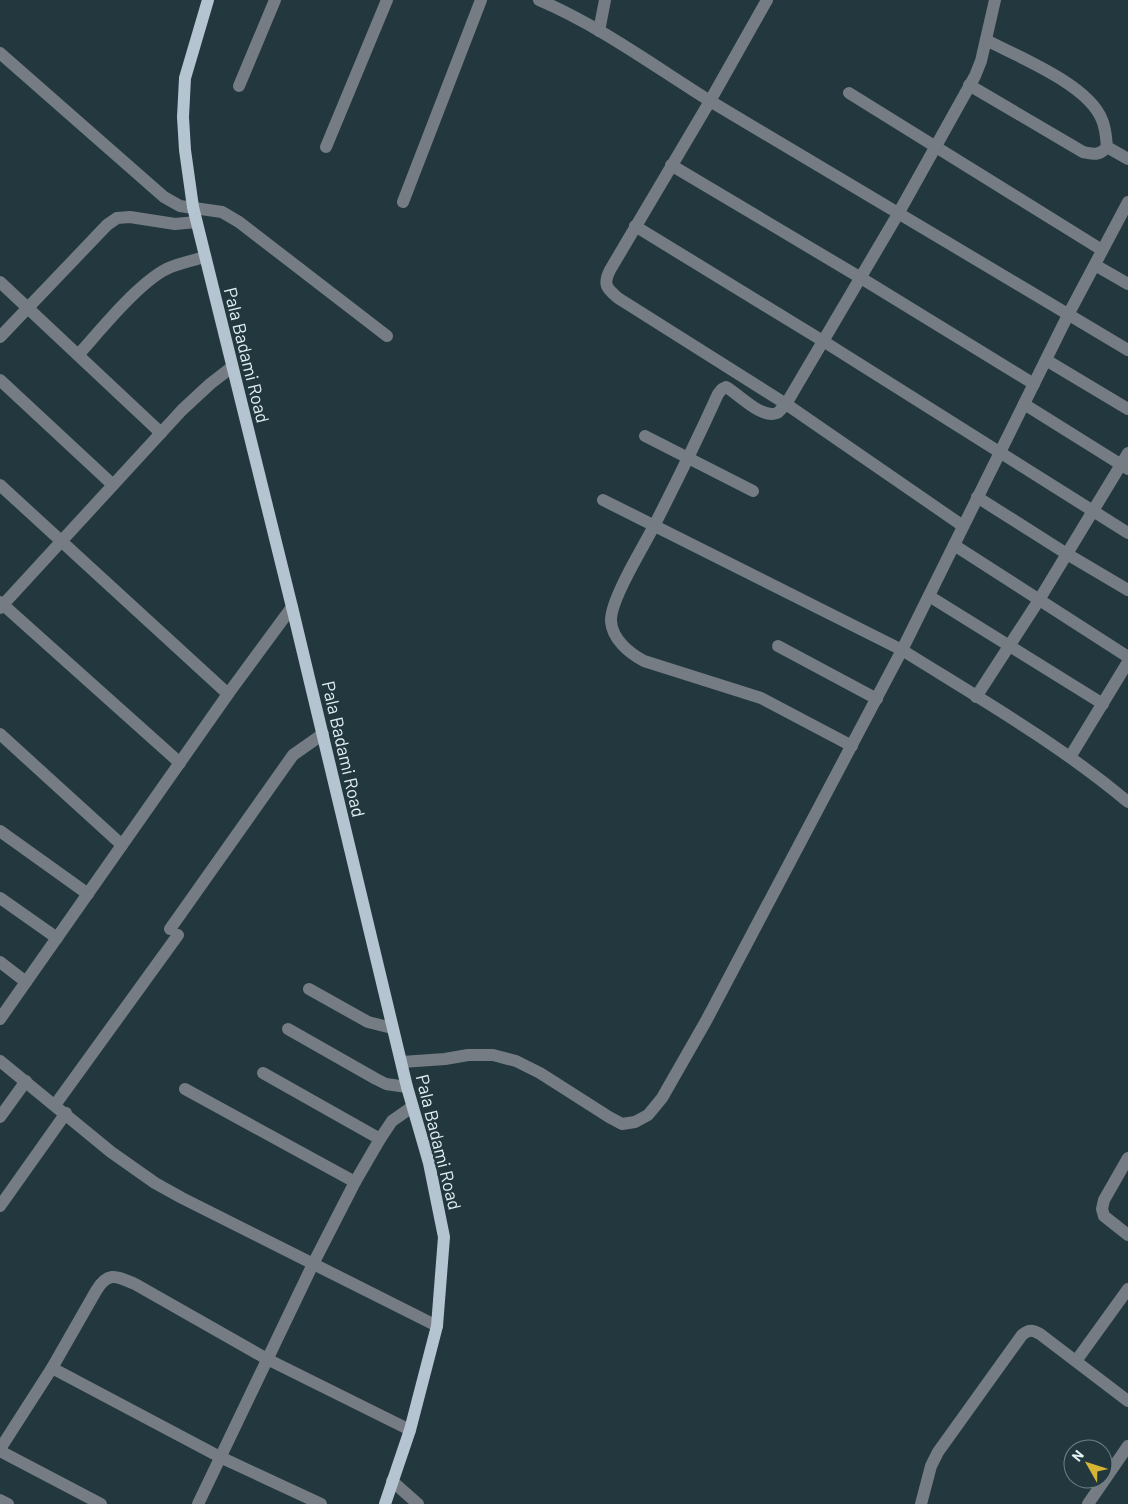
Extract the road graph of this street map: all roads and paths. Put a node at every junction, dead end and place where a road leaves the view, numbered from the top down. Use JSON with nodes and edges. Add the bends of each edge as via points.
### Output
{"nodes":[{"id":1,"x":208,"y":0,"type":"edge"},
{"id":2,"x":275,"y":0,"type":"edge"},
{"id":3,"x":387,"y":0,"type":"edge"},
{"id":4,"x":481,"y":0,"type":"edge"},
{"id":5,"x":539,"y":0,"type":"edge"},
{"id":6,"x":605,"y":0,"type":"edge"},
{"id":7,"x":767,"y":0,"type":"edge"},
{"id":8,"x":995,"y":0,"type":"edge"},
{"id":9,"x":599,"y":31,"type":"junction"},
{"id":10,"x":986,"y":40,"type":"junction"},
{"id":11,"x":0,"y":54,"type":"edge"},
{"id":12,"x":970,"y":85,"type":"junction"},
{"id":13,"x":240,"y":86,"type":"dead end"},
{"id":14,"x":849,"y":93,"type":"dead end"},
{"id":15,"x":710,"y":101,"type":"junction"},
{"id":16,"x":326,"y":147,"type":"dead end"},
{"id":17,"x":935,"y":147,"type":"junction"},
{"id":18,"x":1107,"y":147,"type":"junction"},
{"id":19,"x":1128,"y":159,"type":"edge"},
{"id":20,"x":672,"y":165,"type":"junction"},
{"id":21,"x":403,"y":202,"type":"dead end"},
{"id":22,"x":1128,"y":202,"type":"edge"},
{"id":23,"x":193,"y":207,"type":"junction"},
{"id":24,"x":898,"y":214,"type":"junction"},
{"id":25,"x":1124,"y":219,"type":"edge"},
{"id":26,"x":196,"y":222,"type":"junction"},
{"id":27,"x":635,"y":226,"type":"junction"},
{"id":28,"x":1102,"y":250,"type":"junction"},
{"id":29,"x":205,"y":257,"type":"junction"},
{"id":30,"x":1095,"y":265,"type":"junction"},
{"id":31,"x":861,"y":278,"type":"junction"},
{"id":32,"x":0,"y":282,"type":"edge"},
{"id":33,"x":1128,"y":284,"type":"edge"},
{"id":34,"x":27,"y":308,"type":"junction"},
{"id":35,"x":1068,"y":315,"type":"junction"},
{"id":36,"x":387,"y":336,"type":"dead end"},
{"id":37,"x":0,"y":337,"type":"edge"},
{"id":38,"x":823,"y":341,"type":"junction"},
{"id":39,"x":1128,"y":350,"type":"edge"},
{"id":40,"x":78,"y":355,"type":"junction"},
{"id":41,"x":1046,"y":360,"type":"junction"},
{"id":42,"x":232,"y":367,"type":"junction"},
{"id":43,"x":0,"y":380,"type":"edge"},
{"id":44,"x":1034,"y":384,"type":"junction"},
{"id":45,"x":786,"y":404,"type":"junction"},
{"id":46,"x":1024,"y":404,"type":"junction"},
{"id":47,"x":1128,"y":409,"type":"edge"},
{"id":48,"x":161,"y":433,"type":"junction"},
{"id":49,"x":645,"y":436,"type":"dead end"},
{"id":50,"x":1000,"y":452,"type":"junction"},
{"id":51,"x":687,"y":458,"type":"junction"},
{"id":52,"x":1126,"y":462,"type":"edge"},
{"id":53,"x":0,"y":485,"type":"edge"},
{"id":54,"x":112,"y":485,"type":"junction"},
{"id":55,"x":753,"y":491,"type":"dead end"},
{"id":56,"x":977,"y":497,"type":"junction"},
{"id":57,"x":603,"y":500,"type":"dead end"},
{"id":58,"x":1093,"y":510,"type":"junction"},
{"id":59,"x":654,"y":526,"type":"junction"},
{"id":60,"x":963,"y":526,"type":"junction"},
{"id":61,"x":1128,"y":533,"type":"edge"},
{"id":62,"x":62,"y":541,"type":"junction"},
{"id":63,"x":954,"y":545,"type":"junction"},
{"id":64,"x":1067,"y":554,"type":"junction"},
{"id":65,"x":1128,"y":590,"type":"edge"},
{"id":66,"x":929,"y":596,"type":"junction"},
{"id":67,"x":1039,"y":600,"type":"junction"},
{"id":68,"x":1,"y":605,"type":"edge"},
{"id":69,"x":292,"y":607,"type":"junction"},
{"id":70,"x":1010,"y":645,"type":"junction"},
{"id":71,"x":778,"y":646,"type":"dead end"},
{"id":72,"x":902,"y":650,"type":"junction"},
{"id":73,"x":1128,"y":657,"type":"edge"},
{"id":74,"x":1128,"y":662,"type":"edge"},
{"id":75,"x":228,"y":694,"type":"junction"},
{"id":76,"x":976,"y":697,"type":"junction"},
{"id":77,"x":877,"y":699,"type":"junction"},
{"id":78,"x":1103,"y":704,"type":"junction"},
{"id":79,"x":0,"y":734,"type":"edge"},
{"id":80,"x":323,"y":734,"type":"junction"},
{"id":81,"x":852,"y":746,"type":"junction"},
{"id":82,"x":1070,"y":757,"type":"junction"},
{"id":83,"x":180,"y":763,"type":"junction"},
{"id":84,"x":1128,"y":802,"type":"edge"},
{"id":85,"x":0,"y":831,"type":"edge"},
{"id":86,"x":122,"y":845,"type":"junction"},
{"id":87,"x":88,"y":894,"type":"junction"},
{"id":88,"x":0,"y":898,"type":"edge"},
{"id":89,"x":57,"y":938,"type":"junction"},
{"id":90,"x":0,"y":962,"type":"edge"},
{"id":91,"x":26,"y":982,"type":"junction"},
{"id":92,"x":309,"y":989,"type":"dead end"},
{"id":93,"x":0,"y":1019,"type":"edge"},
{"id":94,"x":392,"y":1028,"type":"junction"},
{"id":95,"x":288,"y":1030,"type":"dead end"},
{"id":96,"x":0,"y":1061,"type":"edge"},
{"id":97,"x":402,"y":1062,"type":"junction"},
{"id":98,"x":263,"y":1073,"type":"dead end"},
{"id":99,"x":26,"y":1082,"type":"junction"},
{"id":100,"x":407,"y":1087,"type":"junction"},
{"id":101,"x":185,"y":1089,"type":"dead end"},
{"id":102,"x":55,"y":1105,"type":"junction"},
{"id":103,"x":412,"y":1107,"type":"junction"},
{"id":104,"x":66,"y":1113,"type":"junction"},
{"id":105,"x":0,"y":1118,"type":"edge"},
{"id":106,"x":380,"y":1139,"type":"junction"},
{"id":107,"x":1128,"y":1158,"type":"edge"},
{"id":108,"x":355,"y":1182,"type":"junction"},
{"id":109,"x":0,"y":1206,"type":"edge"},
{"id":110,"x":1128,"y":1235,"type":"edge"},
{"id":111,"x":313,"y":1264,"type":"junction"},
{"id":112,"x":1128,"y":1289,"type":"edge"},
{"id":113,"x":437,"y":1326,"type":"junction"},
{"id":114,"x":267,"y":1359,"type":"junction"},
{"id":115,"x":1076,"y":1361,"type":"junction"},
{"id":116,"x":52,"y":1368,"type":"junction"},
{"id":117,"x":1128,"y":1400,"type":"edge"},
{"id":118,"x":410,"y":1430,"type":"junction"},
{"id":119,"x":1128,"y":1446,"type":"edge"},
{"id":120,"x":0,"y":1450,"type":"edge"},
{"id":121,"x":220,"y":1457,"type":"junction"},
{"id":122,"x":392,"y":1481,"type":"junction"},
{"id":123,"x":0,"y":1500,"type":"edge"},
{"id":124,"x":8,"y":1504,"type":"edge"},
{"id":125,"x":101,"y":1504,"type":"edge"},
{"id":126,"x":198,"y":1504,"type":"edge"},
{"id":127,"x":321,"y":1504,"type":"edge"},
{"id":128,"x":385,"y":1504,"type":"edge"},
{"id":129,"x":418,"y":1504,"type":"edge"},
{"id":130,"x":921,"y":1504,"type":"edge"},
{"id":131,"x":1088,"y":1504,"type":"edge"}],
"edges":[{"from":1,"to":23,"type":"main road","name":"Pala Badami Road","via":[[185,78],[185,150]]},
{"from":2,"to":13,"type":"street"},
{"from":3,"to":16,"type":"street"},
{"from":4,"to":21,"type":"street"},
{"from":5,"to":9,"type":"street"},
{"from":6,"to":9,"type":"street"},
{"from":7,"to":15,"type":"street"},
{"from":8,"to":10,"type":"street"},
{"from":9,"to":15,"type":"street"},
{"from":10,"to":12,"type":"street","via":[[981,62]]},
{"from":10,"to":18,"type":"street","via":[[1060,78],[1092,103],[1102,119]]},
{"from":11,"to":23,"type":"street","via":[[158,193],[180,206]]},
{"from":12,"to":17,"type":"street"},
{"from":12,"to":18,"type":"street","via":[[1083,152],[1094,154]]},
{"from":14,"to":17,"type":"street"},
{"from":15,"to":20,"type":"street"},
{"from":15,"to":24,"type":"street"},
{"from":17,"to":24,"type":"street"},
{"from":17,"to":28,"type":"street"},
{"from":18,"to":19,"type":"street"},
{"from":20,"to":27,"type":"street"},
{"from":20,"to":31,"type":"street"},
{"from":22,"to":25,"type":"street"},
{"from":23,"to":26,"type":"main road","name":"Pala Badami Road"},
{"from":23,"to":36,"type":"street","via":[[222,212],[239,222]]},
{"from":24,"to":31,"type":"street"},
{"from":24,"to":35,"type":"street"},
{"from":25,"to":28,"type":"street"},
{"from":26,"to":29,"type":"main road","name":"Pala Badami Road"},
{"from":26,"to":34,"type":"street","via":[[175,224],[117,218]]},
{"from":27,"to":38,"type":"street"},
{"from":27,"to":45,"type":"street","via":[[606,277],[610,291]]},
{"from":28,"to":30,"type":"street"},
{"from":29,"to":40,"type":"street","via":[[170,267],[157,275]]},
{"from":29,"to":42,"type":"main road","name":"Pala Badami Road"},
{"from":30,"to":33,"type":"street"},
{"from":30,"to":35,"type":"street"},
{"from":31,"to":38,"type":"street"},
{"from":31,"to":44,"type":"street"},
{"from":32,"to":34,"type":"street"},
{"from":34,"to":37,"type":"street"},
{"from":34,"to":40,"type":"street"},
{"from":35,"to":39,"type":"street"},
{"from":35,"to":41,"type":"street"},
{"from":38,"to":45,"type":"street"},
{"from":38,"to":50,"type":"street"},
{"from":40,"to":48,"type":"street"},
{"from":41,"to":44,"type":"street"},
{"from":41,"to":47,"type":"street"},
{"from":42,"to":48,"type":"street","via":[[199,394]]},
{"from":42,"to":69,"type":"main road","name":"Pala Badami Road"},
{"from":43,"to":54,"type":"street"},
{"from":44,"to":46,"type":"street"},
{"from":45,"to":51,"type":"street","via":[[777,413],[769,414],[726,388],[722,389]]},
{"from":45,"to":60,"type":"street"},
{"from":46,"to":50,"type":"street"},
{"from":46,"to":52,"type":"street"},
{"from":48,"to":54,"type":"street"},
{"from":49,"to":51,"type":"street"},
{"from":50,"to":56,"type":"street"},
{"from":50,"to":58,"type":"street"},
{"from":51,"to":55,"type":"street"},
{"from":51,"to":59,"type":"street"},
{"from":52,"to":58,"type":"street"},
{"from":53,"to":62,"type":"street"},
{"from":54,"to":62,"type":"street"},
{"from":56,"to":60,"type":"street"},
{"from":56,"to":64,"type":"street"},
{"from":57,"to":59,"type":"street"},
{"from":58,"to":61,"type":"street"},
{"from":58,"to":64,"type":"street"},
{"from":59,"to":72,"type":"street"},
{"from":59,"to":81,"type":"street","via":[[612,609],[611,622],[624,648],[644,661],[761,698]]},
{"from":60,"to":63,"type":"street"},
{"from":62,"to":68,"type":"street"},
{"from":62,"to":75,"type":"street"},
{"from":63,"to":66,"type":"street"},
{"from":63,"to":67,"type":"street"},
{"from":64,"to":65,"type":"street"},
{"from":64,"to":67,"type":"street"},
{"from":66,"to":70,"type":"street"},
{"from":66,"to":72,"type":"street"},
{"from":67,"to":70,"type":"street"},
{"from":67,"to":73,"type":"street"},
{"from":68,"to":83,"type":"street"},
{"from":69,"to":75,"type":"street"},
{"from":69,"to":80,"type":"main road","name":"Pala Badami Road"},
{"from":70,"to":76,"type":"street"},
{"from":70,"to":78,"type":"street"},
{"from":71,"to":77,"type":"street"},
{"from":72,"to":76,"type":"street"},
{"from":72,"to":77,"type":"street"},
{"from":74,"to":78,"type":"street"},
{"from":75,"to":83,"type":"street"},
{"from":76,"to":82,"type":"street"},
{"from":77,"to":81,"type":"street"},
{"from":78,"to":82,"type":"street"},
{"from":79,"to":86,"type":"street"},
{"from":80,"to":94,"type":"main road","name":"Pala Badami Road"},
{"from":80,"to":102,"type":"street","via":[[293,755]]},
{"from":81,"to":97,"type":"street","via":[[706,1021],[662,1098],[648,1115],[622,1124],[540,1073],[516,1061],[493,1056],[468,1055]]},
{"from":82,"to":84,"type":"street"},
{"from":83,"to":86,"type":"street"},
{"from":85,"to":87,"type":"street"},
{"from":86,"to":87,"type":"street"},
{"from":87,"to":89,"type":"street"},
{"from":88,"to":89,"type":"street"},
{"from":89,"to":91,"type":"street"},
{"from":90,"to":91,"type":"street"},
{"from":91,"to":93,"type":"street"},
{"from":92,"to":94,"type":"street","via":[[368,1022]]},
{"from":94,"to":97,"type":"main road","name":"Pala Badami Road"},
{"from":95,"to":100,"type":"street","via":[[386,1084]]},
{"from":96,"to":99,"type":"street"},
{"from":97,"to":100,"type":"main road","name":"Pala Badami Road"},
{"from":98,"to":106,"type":"street"},
{"from":99,"to":102,"type":"street"},
{"from":99,"to":105,"type":"street"},
{"from":100,"to":103,"type":"main road","name":"Pala Badami Road"},
{"from":101,"to":108,"type":"street"},
{"from":102,"to":104,"type":"street"},
{"from":103,"to":106,"type":"street","via":[[392,1121]]},
{"from":103,"to":113,"type":"main road","name":"Pala Badami Road","via":[[429,1163],[444,1237]]},
{"from":104,"to":109,"type":"street"},
{"from":104,"to":111,"type":"street","via":[[111,1152],[154,1183]]},
{"from":106,"to":108,"type":"street"},
{"from":107,"to":110,"type":"street","via":[[1102,1209],[1104,1216]]},
{"from":108,"to":111,"type":"street"},
{"from":111,"to":113,"type":"street"},
{"from":111,"to":114,"type":"street"},
{"from":112,"to":115,"type":"street"},
{"from":113,"to":118,"type":"main road","name":"Pala Badami Road"},
{"from":114,"to":116,"type":"street","via":[[135,1284],[108,1277],[100,1283]]},
{"from":114,"to":118,"type":"street"},
{"from":114,"to":121,"type":"street"},
{"from":115,"to":117,"type":"street"},
{"from":115,"to":130,"type":"street","via":[[1033,1330],[1022,1335],[938,1452]]},
{"from":116,"to":120,"type":"street"},
{"from":116,"to":121,"type":"street"},
{"from":118,"to":122,"type":"main road","name":"Pala Badami Road"},
{"from":119,"to":131,"type":"street"},
{"from":120,"to":125,"type":"street"},
{"from":121,"to":126,"type":"street"},
{"from":121,"to":127,"type":"street"},
{"from":122,"to":128,"type":"main road","name":"Pala Badami Road"},
{"from":122,"to":129,"type":"street"},
{"from":123,"to":124,"type":"street"}]}
